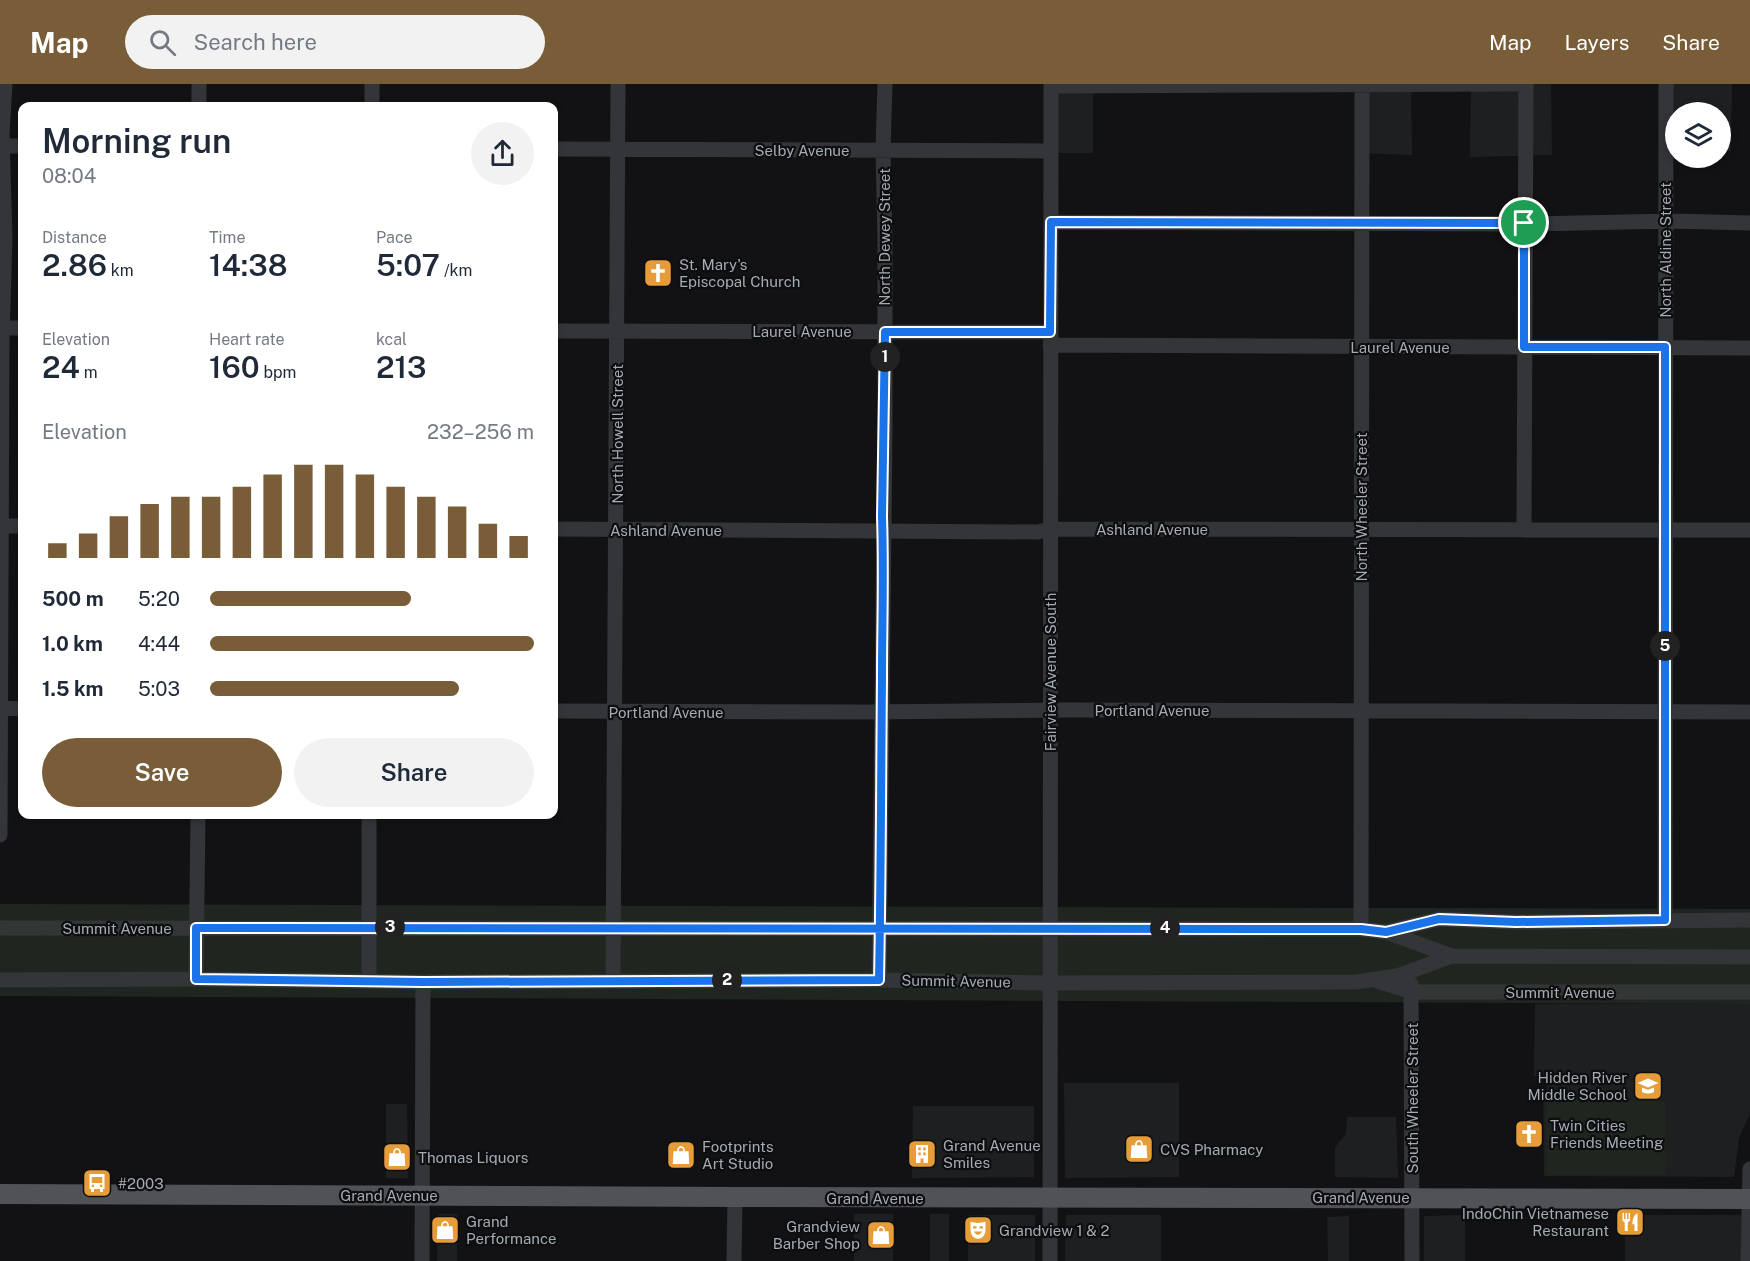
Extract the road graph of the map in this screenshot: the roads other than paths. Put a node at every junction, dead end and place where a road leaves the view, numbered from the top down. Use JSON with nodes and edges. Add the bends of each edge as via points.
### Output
{"nodes":[{"id":1,"x":5,"y":84,"type":"edge"},
{"id":2,"x":199,"y":84,"type":"edge"},
{"id":3,"x":372,"y":84,"type":"edge"},
{"id":4,"x":618,"y":84,"type":"edge"},
{"id":5,"x":885,"y":84,"type":"edge"},
{"id":6,"x":1362,"y":84,"type":"edge"},
{"id":7,"x":1517,"y":84,"type":"edge"},
{"id":8,"x":1526,"y":84,"type":"edge"},
{"id":9,"x":1666,"y":84,"type":"edge"},
{"id":10,"x":1051,"y":85,"type":"edge"},
{"id":11,"x":198,"y":102,"type":"edge"},
{"id":12,"x":372,"y":102,"type":"edge"},
{"id":13,"x":1,"y":146,"type":"edge"},
{"id":14,"x":18,"y":146,"type":"edge"},
{"id":15,"x":558,"y":149,"type":"edge"},
{"id":16,"x":618,"y":149,"type":"junction"},
{"id":17,"x":883,"y":150,"type":"junction"},
{"id":18,"x":1051,"y":151,"type":"junction"},
{"id":19,"x":1665,"y":221,"type":"junction"},
{"id":20,"x":1051,"y":222,"type":"junction"},
{"id":21,"x":1362,"y":223,"type":"junction"},
{"id":22,"x":1524,"y":223,"type":"junction"},
{"id":23,"x":1750,"y":223,"type":"edge"},
{"id":24,"x":1,"y":328,"type":"edge"},
{"id":25,"x":18,"y":328,"type":"edge"},
{"id":26,"x":558,"y":331,"type":"edge"},
{"id":27,"x":617,"y":331,"type":"junction"},
{"id":28,"x":885,"y":332,"type":"junction"},
{"id":29,"x":1050,"y":339,"type":"junction"},
{"id":30,"x":1362,"y":346,"type":"junction"},
{"id":31,"x":1524,"y":347,"type":"junction"},
{"id":32,"x":1665,"y":347,"type":"junction"},
{"id":33,"x":1750,"y":348,"type":"edge"},
{"id":34,"x":1,"y":526,"type":"edge"},
{"id":35,"x":18,"y":526,"type":"edge"},
{"id":36,"x":558,"y":529,"type":"edge"},
{"id":37,"x":616,"y":529,"type":"junction"},
{"id":38,"x":1050,"y":529,"type":"junction"},
{"id":39,"x":1361,"y":530,"type":"junction"},
{"id":40,"x":1524,"y":530,"type":"junction"},
{"id":41,"x":1750,"y":530,"type":"edge"},
{"id":42,"x":883,"y":531,"type":"junction"},
{"id":43,"x":1665,"y":531,"type":"junction"},
{"id":44,"x":0,"y":708,"type":"edge"},
{"id":45,"x":18,"y":709,"type":"edge"},
{"id":46,"x":1050,"y":710,"type":"junction"},
{"id":47,"x":558,"y":711,"type":"edge"},
{"id":48,"x":615,"y":711,"type":"junction"},
{"id":49,"x":881,"y":711,"type":"junction"},
{"id":50,"x":1361,"y":711,"type":"junction"},
{"id":51,"x":1665,"y":712,"type":"junction"},
{"id":52,"x":1750,"y":712,"type":"edge"},
{"id":53,"x":198,"y":819,"type":"edge"},
{"id":54,"x":369,"y":819,"type":"edge"},
{"id":55,"x":0,"y":835,"type":"edge"},
{"id":56,"x":1665,"y":920,"type":"junction"},
{"id":57,"x":1750,"y":920,"type":"edge"},
{"id":58,"x":369,"y":927,"type":"junction"},
{"id":59,"x":0,"y":928,"type":"edge"},
{"id":60,"x":196,"y":928,"type":"junction"},
{"id":61,"x":1050,"y":928,"type":"junction"},
{"id":62,"x":614,"y":929,"type":"junction"},
{"id":63,"x":1361,"y":929,"type":"junction"},
{"id":64,"x":880,"y":930,"type":"junction"},
{"id":65,"x":1386,"y":932,"type":"junction"},
{"id":66,"x":1452,"y":956,"type":"junction"},
{"id":67,"x":1750,"y":957,"type":"edge"},
{"id":68,"x":1411,"y":972,"type":"junction"},
{"id":69,"x":196,"y":979,"type":"junction"},
{"id":70,"x":1372,"y":979,"type":"junction"},
{"id":71,"x":0,"y":980,"type":"edge"},
{"id":72,"x":879,"y":980,"type":"junction"},
{"id":73,"x":369,"y":981,"type":"junction"},
{"id":74,"x":614,"y":981,"type":"junction"},
{"id":75,"x":423,"y":982,"type":"junction"},
{"id":76,"x":1050,"y":983,"type":"junction"},
{"id":77,"x":1412,"y":992,"type":"junction"},
{"id":78,"x":1750,"y":992,"type":"edge"},
{"id":79,"x":1750,"y":1169,"type":"edge"},
{"id":80,"x":0,"y":1194,"type":"edge"},
{"id":81,"x":424,"y":1196,"type":"junction"},
{"id":82,"x":735,"y":1197,"type":"junction"},
{"id":83,"x":1412,"y":1197,"type":"junction"},
{"id":84,"x":1050,"y":1198,"type":"junction"},
{"id":85,"x":1749,"y":1199,"type":"edge"},
{"id":86,"x":423,"y":1261,"type":"edge"},
{"id":87,"x":734,"y":1261,"type":"edge"},
{"id":88,"x":1050,"y":1261,"type":"edge"},
{"id":89,"x":1412,"y":1261,"type":"edge"},
{"id":90,"x":1748,"y":1261,"type":"edge"}],
"edges":[{"from":1,"to":13,"type":"street"},
{"from":2,"to":11,"type":"street"},
{"from":3,"to":12,"type":"street"},
{"from":4,"to":16,"type":"street","name":"North Howell Street"},
{"from":5,"to":17,"type":"street","name":"North Dewey Street"},
{"from":6,"to":7,"type":"street"},
{"from":6,"to":10,"type":"street"},
{"from":6,"to":21,"type":"street","name":"North Wheeler Street"},
{"from":8,"to":22,"type":"street"},
{"from":9,"to":19,"type":"street","name":"North Aldine Street"},
{"from":10,"to":18,"type":"street","name":"Fairview Avenue South"},
{"from":13,"to":14,"type":"street"},
{"from":13,"to":24,"type":"street","via":[[5,238]]},
{"from":15,"to":16,"type":"street","name":"Selby Avenue"},
{"from":16,"to":17,"type":"street","name":"Selby Avenue"},
{"from":16,"to":27,"type":"street","name":"North Howell Street"},
{"from":17,"to":18,"type":"street","name":"Selby Avenue"},
{"from":17,"to":28,"type":"street","name":"North Dewey Street"},
{"from":18,"to":20,"type":"street","name":"Fairview Avenue South"},
{"from":19,"to":22,"type":"street"},
{"from":19,"to":23,"type":"street"},
{"from":19,"to":32,"type":"street","name":"North Aldine Street"},
{"from":20,"to":21,"type":"street"},
{"from":20,"to":29,"type":"street","name":"Fairview Avenue South"},
{"from":21,"to":22,"type":"street"},
{"from":21,"to":30,"type":"street","name":"North Wheeler Street"},
{"from":22,"to":31,"type":"street"},
{"from":24,"to":25,"type":"street"},
{"from":24,"to":34,"type":"street"},
{"from":26,"to":27,"type":"street","name":"Laurel Avenue"},
{"from":27,"to":28,"type":"street","name":"Laurel Avenue"},
{"from":27,"to":37,"type":"street","name":"North Howell Street"},
{"from":28,"to":29,"type":"street","name":"Laurel Avenue"},
{"from":28,"to":42,"type":"street","name":"North Dewey Street"},
{"from":29,"to":30,"type":"street","name":"Laurel Avenue"},
{"from":29,"to":38,"type":"street","name":"Fairview Avenue South"},
{"from":30,"to":31,"type":"street","name":"Laurel Avenue"},
{"from":30,"to":39,"type":"street","name":"North Wheeler Street"},
{"from":31,"to":32,"type":"street","name":"Laurel Avenue"},
{"from":31,"to":40,"type":"street"},
{"from":32,"to":33,"type":"street","name":"Laurel Avenue"},
{"from":32,"to":43,"type":"street","name":"North Aldine Street"},
{"from":34,"to":35,"type":"street"},
{"from":34,"to":44,"type":"street"},
{"from":36,"to":37,"type":"street","name":"Ashland Avenue"},
{"from":37,"to":42,"type":"street","name":"Ashland Avenue"},
{"from":37,"to":48,"type":"street","name":"North Howell Street"},
{"from":38,"to":39,"type":"street","name":"Ashland Avenue"},
{"from":38,"to":42,"type":"street","name":"Ashland Avenue"},
{"from":38,"to":46,"type":"street","name":"Fairview Avenue South"},
{"from":39,"to":40,"type":"street","name":"Ashland Avenue"},
{"from":39,"to":50,"type":"street","name":"North Wheeler Street"},
{"from":40,"to":43,"type":"street","name":"Ashland Avenue"},
{"from":41,"to":43,"type":"street","name":"Ashland Avenue"},
{"from":42,"to":49,"type":"street","name":"North Dewey Street"},
{"from":43,"to":51,"type":"street","name":"North Aldine Street"},
{"from":44,"to":45,"type":"street"},
{"from":44,"to":55,"type":"street"},
{"from":46,"to":49,"type":"street","name":"Portland Avenue"},
{"from":46,"to":50,"type":"street","name":"Portland Avenue"},
{"from":46,"to":61,"type":"street","name":"Fairview Avenue South"},
{"from":47,"to":48,"type":"street","name":"Portland Avenue"},
{"from":48,"to":49,"type":"street","name":"Portland Avenue"},
{"from":48,"to":62,"type":"street","name":"North Howell Street"},
{"from":49,"to":64,"type":"street","name":"North Dewey Street"},
{"from":50,"to":51,"type":"street","name":"Portland Avenue"},
{"from":50,"to":63,"type":"street","name":"North Wheeler Street"},
{"from":51,"to":52,"type":"street","name":"Portland Avenue"},
{"from":51,"to":56,"type":"street","name":"North Aldine Street"},
{"from":53,"to":60,"type":"street"},
{"from":54,"to":58,"type":"street"},
{"from":56,"to":57,"type":"street","name":"Summit Avenue"},
{"from":56,"to":65,"type":"street","name":"Summit Avenue","via":[[1439,919]]},
{"from":58,"to":60,"type":"street","name":"Summit Avenue"},
{"from":58,"to":62,"type":"street","name":"Summit Avenue"},
{"from":58,"to":73,"type":"street"},
{"from":59,"to":60,"type":"street","name":"Summit Avenue"},
{"from":60,"to":69,"type":"street"},
{"from":61,"to":63,"type":"street","name":"Summit Avenue"},
{"from":61,"to":64,"type":"street","name":"Summit Avenue"},
{"from":61,"to":76,"type":"street","name":"Fairview Avenue South"},
{"from":62,"to":64,"type":"street","name":"Summit Avenue"},
{"from":62,"to":74,"type":"street","name":"North Howell Street"},
{"from":63,"to":65,"type":"street","name":"Summit Avenue"},
{"from":64,"to":72,"type":"street","name":"North Dewey Street"},
{"from":65,"to":66,"type":"street","name":"Summit Avenue"},
{"from":66,"to":67,"type":"street","name":"Summit Avenue"},
{"from":66,"to":68,"type":"street","name":"Summit Avenue"},
{"from":68,"to":70,"type":"street","name":"Summit Avenue"},
{"from":68,"to":77,"type":"street","name":"South Wheeler Street"},
{"from":69,"to":71,"type":"street","name":"Summit Avenue"},
{"from":69,"to":73,"type":"street","name":"Summit Avenue"},
{"from":70,"to":76,"type":"street","name":"Summit Avenue"},
{"from":70,"to":77,"type":"street","name":"Summit Avenue"},
{"from":72,"to":74,"type":"street","name":"Summit Avenue"},
{"from":72,"to":76,"type":"street","name":"Summit Avenue"},
{"from":73,"to":75,"type":"street","name":"Summit Avenue"},
{"from":74,"to":75,"type":"street","name":"Summit Avenue"},
{"from":75,"to":81,"type":"street"},
{"from":76,"to":84,"type":"street","name":"Fairview Avenue South"},
{"from":77,"to":78,"type":"street","name":"Summit Avenue"},
{"from":77,"to":83,"type":"street","name":"South Wheeler Street"},
{"from":79,"to":85,"type":"street"},
{"from":80,"to":81,"type":"main road","name":"Grand Avenue"},
{"from":81,"to":82,"type":"main road","name":"Grand Avenue"},
{"from":81,"to":86,"type":"street"},
{"from":82,"to":84,"type":"main road","name":"Grand Avenue"},
{"from":82,"to":87,"type":"street"},
{"from":83,"to":84,"type":"main road","name":"Grand Avenue"},
{"from":83,"to":85,"type":"main road","name":"Grand Avenue"},
{"from":83,"to":89,"type":"street","name":"South Wheeler Street"},
{"from":84,"to":88,"type":"street","name":"Fairview Avenue South"},
{"from":85,"to":90,"type":"street"}]}
